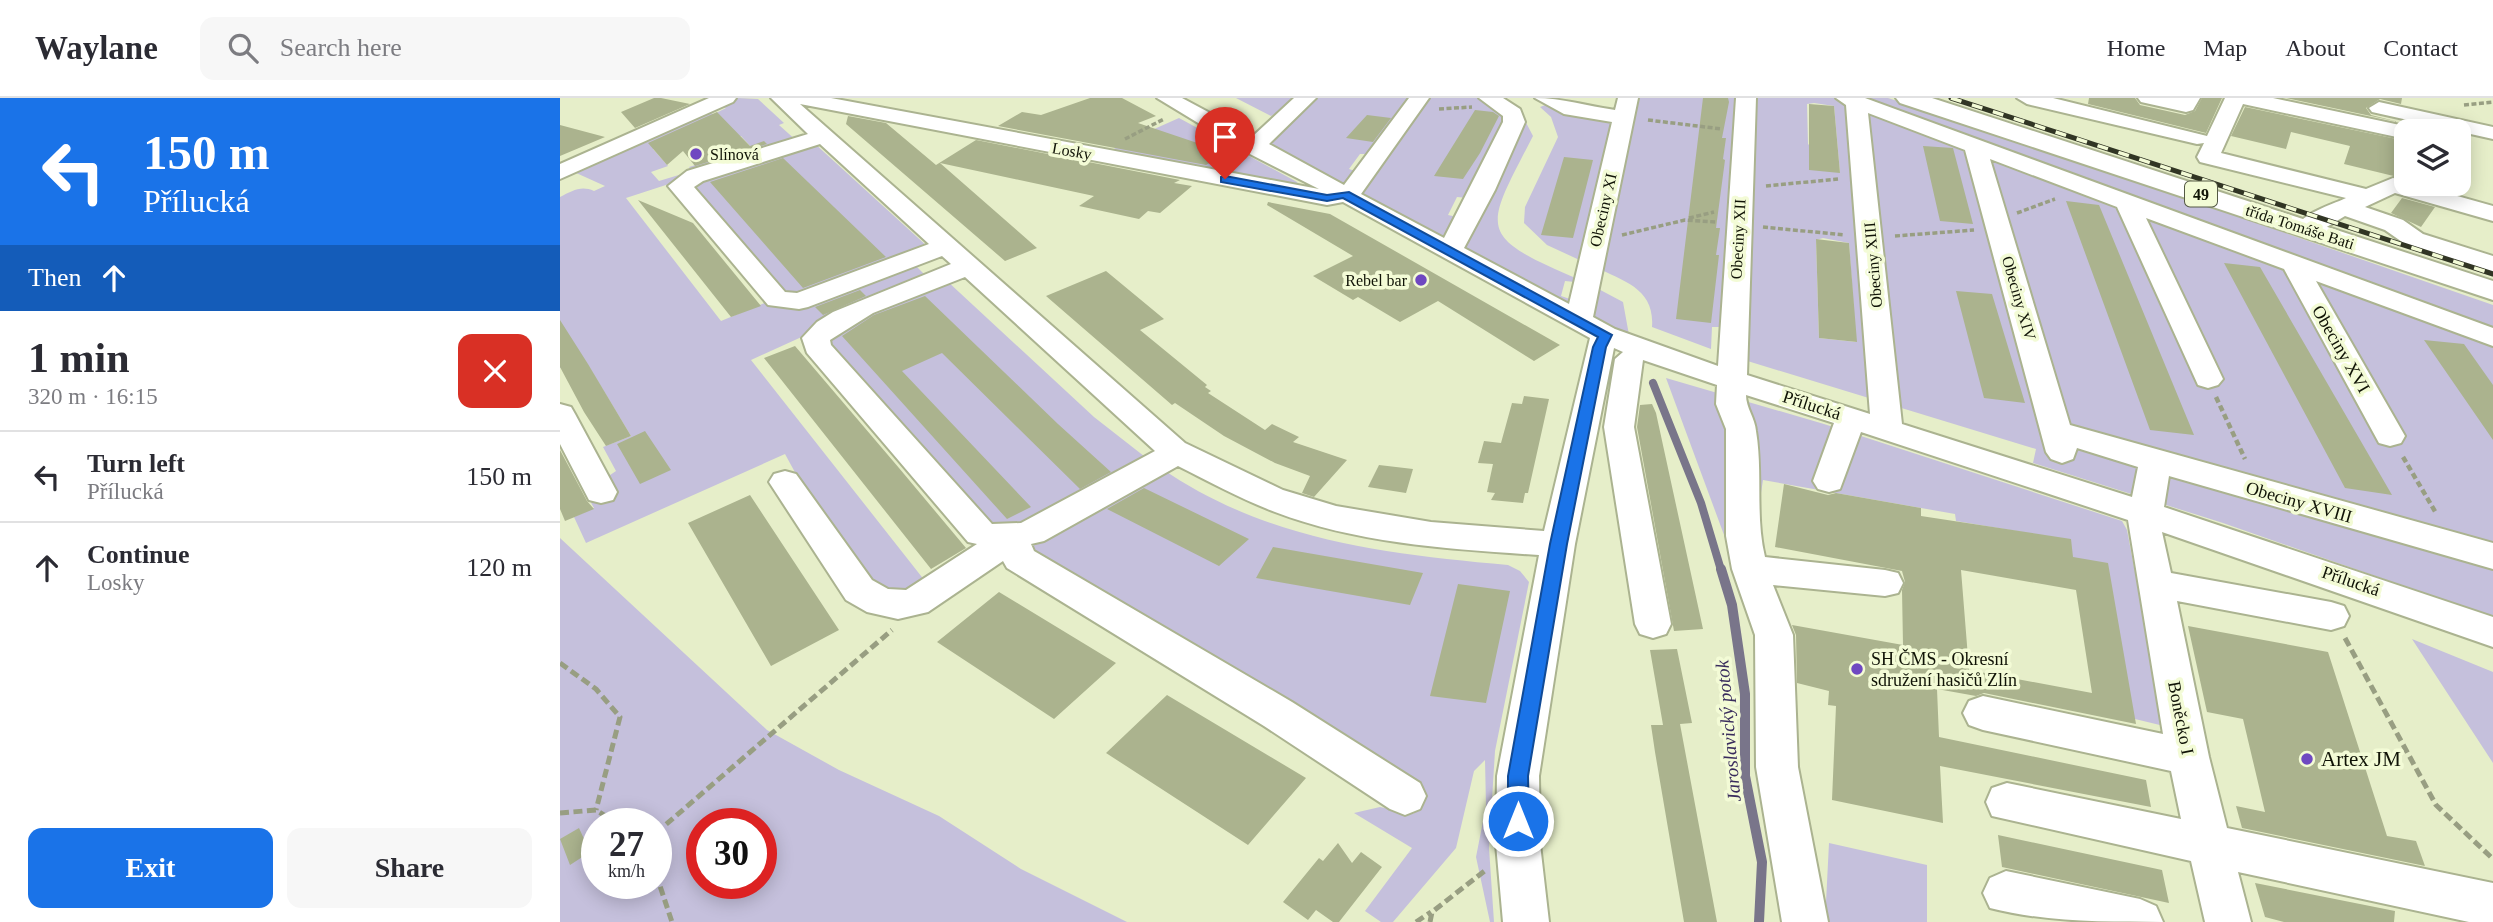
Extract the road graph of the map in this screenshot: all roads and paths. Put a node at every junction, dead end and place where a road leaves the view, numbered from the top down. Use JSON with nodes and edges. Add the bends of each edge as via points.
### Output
{"nodes":[{"id":1,"x":726,"y":98,"type":"edge"},
{"id":2,"x":781,"y":98,"type":"edge"},
{"id":3,"x":799,"y":98,"type":"edge"},
{"id":4,"x":1306,"y":98,"type":"edge"},
{"id":5,"x":1545,"y":98,"type":"edge"},
{"id":6,"x":1746,"y":98,"type":"edge"},
{"id":7,"x":1908,"y":98,"type":"edge"},
{"id":8,"x":2027,"y":98,"type":"edge"},
{"id":9,"x":2148,"y":98,"type":"edge"},
{"id":10,"x":2190,"y":98,"type":"edge"},
{"id":11,"x":2235,"y":98,"type":"edge"},
{"id":12,"x":2245,"y":98,"type":"edge"},
{"id":13,"x":2332,"y":98,"type":"edge"},
{"id":14,"x":1851,"y":100,"type":"edge"},
{"id":15,"x":1496,"y":102,"type":"edge"},
{"id":16,"x":1415,"y":104,"type":"edge"},
{"id":17,"x":1177,"y":105,"type":"edge"},
{"id":18,"x":1626,"y":108,"type":"edge"},
{"id":19,"x":2394,"y":130,"type":"edge"},
{"id":20,"x":1744,"y":132,"type":"junction"},
{"id":21,"x":2493,"y":133,"type":"edge"},
{"id":22,"x":824,"y":136,"type":"junction"},
{"id":23,"x":1975,"y":145,"type":"junction"},
{"id":24,"x":2207,"y":145,"type":"junction"},
{"id":25,"x":1254,"y":147,"type":"junction"},
{"id":26,"x":2174,"y":149,"type":"dead end"},
{"id":27,"x":1098,"y":156,"type":"junction"},
{"id":28,"x":560,"y":172,"type":"edge"},
{"id":29,"x":2360,"y":173,"type":"dead end"},
{"id":30,"x":1864,"y":176,"type":"junction"},
{"id":31,"x":1741,"y":189,"type":"junction"},
{"id":32,"x":1345,"y":195,"type":"junction"},
{"id":33,"x":2368,"y":196,"type":"junction"},
{"id":34,"x":2118,"y":199,"type":"junction"},
{"id":35,"x":2343,"y":207,"type":"junction"},
{"id":36,"x":2492,"y":215,"type":"edge"},
{"id":37,"x":1998,"y":224,"type":"junction"},
{"id":38,"x":2306,"y":229,"type":"junction"},
{"id":39,"x":1871,"y":237,"type":"junction"},
{"id":40,"x":947,"y":246,"type":"junction"},
{"id":41,"x":2493,"y":250,"type":"edge"},
{"id":42,"x":1449,"y":251,"type":"junction"},
{"id":43,"x":2293,"y":263,"type":"junction"},
{"id":44,"x":2493,"y":264,"type":"edge"},
{"id":45,"x":970,"y":267,"type":"junction"},
{"id":46,"x":2493,"y":291,"type":"edge"},
{"id":47,"x":2493,"y":338,"type":"edge"},
{"id":48,"x":1612,"y":341,"type":"junction"},
{"id":49,"x":1732,"y":379,"type":"junction"},
{"id":50,"x":2208,"y":379,"type":"joint"},
{"id":51,"x":560,"y":414,"type":"edge"},
{"id":52,"x":1851,"y":417,"type":"junction"},
{"id":53,"x":1887,"y":429,"type":"junction"},
{"id":54,"x":2390,"y":436,"type":"joint"},
{"id":55,"x":2059,"y":442,"type":"joint"},
{"id":56,"x":1178,"y":452,"type":"junction"},
{"id":57,"x":2155,"y":461,"type":"junction"},
{"id":58,"x":1829,"y":481,"type":"dead end"},
{"id":59,"x":785,"y":482,"type":"dead end"},
{"id":60,"x":2260,"y":491,"type":"junction"},
{"id":61,"x":601,"y":492,"type":"dead end"},
{"id":62,"x":2144,"y":513,"type":"junction"},
{"id":63,"x":1012,"y":538,"type":"junction"},
{"id":64,"x":1558,"y":544,"type":"junction"},
{"id":65,"x":2456,"y":546,"type":"junction"},
{"id":66,"x":2493,"y":556,"type":"edge"},
{"id":67,"x":1750,"y":569,"type":"junction"},
{"id":68,"x":1885,"y":583,"type":"dead end"},
{"id":69,"x":2155,"y":584,"type":"junction"},
{"id":70,"x":2336,"y":621,"type":"joint"},
{"id":71,"x":900,"y":623,"type":"dead end"},
{"id":72,"x":1653,"y":624,"type":"dead end"},
{"id":73,"x":2493,"y":632,"type":"edge"},
{"id":74,"x":560,"y":663,"type":"edge"},
{"id":75,"x":1983,"y":713,"type":"dead end"},
{"id":76,"x":2188,"y":757,"type":"junction"},
{"id":77,"x":1405,"y":796,"type":"dead end"},
{"id":78,"x":2007,"y":802,"type":"dead end"},
{"id":79,"x":597,"y":808,"type":"edge"},
{"id":80,"x":581,"y":811,"type":"edge"},
{"id":81,"x":560,"y":813,"type":"edge"},
{"id":82,"x":672,"y":819,"type":"edge"},
{"id":83,"x":1518,"y":844,"type":"junction"},
{"id":84,"x":2210,"y":846,"type":"junction"},
{"id":85,"x":2493,"y":859,"type":"edge"},
{"id":86,"x":2006,"y":893,"type":"dead end"},
{"id":87,"x":664,"y":899,"type":"edge"},
{"id":88,"x":2493,"y":905,"type":"edge"},
{"id":89,"x":1432,"y":912,"type":"junction"},
{"id":90,"x":672,"y":922,"type":"edge"},
{"id":91,"x":1416,"y":922,"type":"edge"},
{"id":92,"x":1430,"y":922,"type":"edge"},
{"id":93,"x":1526,"y":922,"type":"edge"},
{"id":94,"x":1805,"y":922,"type":"edge"},
{"id":95,"x":2140,"y":922,"type":"edge"},
{"id":96,"x":2228,"y":922,"type":"edge"}],
"edges":[{"from":1,"to":28,"type":"street"},
{"from":2,"to":22,"type":"street"},
{"from":3,"to":27,"type":"street","name":"Losky"},
{"from":4,"to":25,"type":"street"},
{"from":5,"to":18,"type":"street","via":[[1571,110]]},
{"from":6,"to":20,"type":"street","name":"Obeciny XII"},
{"from":7,"to":38,"type":"main road","name":"třída Tomáše Bati","number":"49"},
{"from":8,"to":24,"type":"street"},
{"from":9,"to":10,"type":"street","via":[[2186,106]]},
{"from":11,"to":24,"type":"street"},
{"from":12,"to":19,"type":"street"},
{"from":13,"to":21,"type":"street"},
{"from":14,"to":23,"type":"street"},
{"from":14,"to":30,"type":"street","name":"Obeciny XIII"},
{"from":15,"to":16,"type":"path"},
{"from":15,"to":42,"type":"street","via":[[1513,113],[1514,122]]},
{"from":16,"to":32,"type":"street"},
{"from":17,"to":25,"type":"street","name":"Přílucká"},
{"from":17,"to":27,"type":"path"},
{"from":18,"to":20,"type":"path"},
{"from":18,"to":48,"type":"street","name":"Obeciny XI","via":[[1588,273]]},
{"from":20,"to":31,"type":"street","name":"Obeciny XII"},
{"from":22,"to":40,"type":"street"},
{"from":22,"to":40,"type":"street","via":[[695,176],[680,186],[778,299],[799,301]]},
{"from":23,"to":34,"type":"street"},
{"from":23,"to":37,"type":"street","name":"Obeciny XIV"},
{"from":24,"to":26,"type":"street"},
{"from":24,"to":29,"type":"street"},
{"from":24,"to":33,"type":"street"},
{"from":25,"to":32,"type":"street","name":"Přílucká"},
{"from":27,"to":32,"type":"street","name":"Losky","via":[[1327,198]]},
{"from":30,"to":31,"type":"path"},
{"from":30,"to":39,"type":"street","name":"Obeciny XIII"},
{"from":31,"to":49,"type":"street","name":"Obeciny XII"},
{"from":32,"to":42,"type":"street","name":"Přílucká"},
{"from":33,"to":35,"type":"street"},
{"from":33,"to":36,"type":"street","via":[[2393,185]]},
{"from":34,"to":37,"type":"path","via":[[2066,195]]},
{"from":34,"to":43,"type":"street"},
{"from":34,"to":50,"type":"street"},
{"from":35,"to":38,"type":"street"},
{"from":35,"to":44,"type":"street","via":[[2394,225],[2414,239]]},
{"from":36,"to":41,"type":"street","via":[[2463,219],[2455,237]]},
{"from":37,"to":39,"type":"path"},
{"from":37,"to":55,"type":"street","name":"Obeciny XIV"},
{"from":38,"to":46,"type":"main road","name":"třída Tomáše Bati","number":"49"},
{"from":39,"to":53,"type":"street","name":"Obeciny XIII"},
{"from":40,"to":45,"type":"street"},
{"from":42,"to":48,"type":"street","name":"Přílucká"},
{"from":43,"to":47,"type":"street"},
{"from":43,"to":54,"type":"street","name":"Obeciny XVI"},
{"from":45,"to":56,"type":"street"},
{"from":45,"to":63,"type":"street","via":[[841,318],[821,331],[817,347],[980,533]]},
{"from":48,"to":49,"type":"street","name":"Přílucká"},
{"from":48,"to":64,"type":"street","via":[[1600,347]]},
{"from":48,"to":72,"type":"street","via":[[1619,427]]},
{"from":49,"to":52,"type":"street","name":"Přílucká"},
{"from":49,"to":67,"type":"street","name":"Obeciny XII","via":[[1731,404],[1742,436],[1743,536]]},
{"from":50,"to":60,"type":"path"},
{"from":51,"to":61,"type":"street"},
{"from":52,"to":53,"type":"street","name":"Přílucká"},
{"from":52,"to":58,"type":"street"},
{"from":53,"to":62,"type":"street","name":"Přílucká"},
{"from":54,"to":65,"type":"path"},
{"from":55,"to":57,"type":"street","name":"Obeciny XVIII"},
{"from":56,"to":63,"type":"street","via":[[1032,532]]},
{"from":56,"to":64,"type":"street","via":[[1250,489],[1306,510],[1437,535]]},
{"from":57,"to":60,"type":"street","name":"Obeciny XVIII"},
{"from":57,"to":62,"type":"street"},
{"from":59,"to":63,"type":"street","via":[[859,590],[880,602],[915,602]]},
{"from":60,"to":65,"type":"street","name":"Obeciny XVIII"},
{"from":62,"to":69,"type":"street","name":"Boněcko I"},
{"from":62,"to":73,"type":"street","name":"Přílucká"},
{"from":63,"to":77,"type":"street","via":[[1019,559]]},
{"from":64,"to":83,"type":"street","via":[[1518,776]]},
{"from":65,"to":66,"type":"street","name":"Obeciny XVIII"},
{"from":67,"to":68,"type":"street"},
{"from":67,"to":94,"type":"street","name":"Obeciny XII","via":[[1774,635],[1777,767]]},
{"from":69,"to":70,"type":"street"},
{"from":69,"to":76,"type":"street","name":"Boněcko I"},
{"from":70,"to":85,"type":"path","via":[[2436,805]]},
{"from":71,"to":82,"type":"path"},
{"from":74,"to":79,"type":"path","via":[[596,689],[620,717]]},
{"from":75,"to":76,"type":"street"},
{"from":76,"to":84,"type":"street","name":"Boněcko I"},
{"from":78,"to":84,"type":"street"},
{"from":80,"to":81,"type":"path"},
{"from":83,"to":89,"type":"path"},
{"from":83,"to":93,"type":"street"},
{"from":84,"to":88,"type":"street"},
{"from":84,"to":96,"type":"street","name":"Boněcko I"},
{"from":86,"to":95,"type":"street"},
{"from":87,"to":90,"type":"path"},
{"from":89,"to":91,"type":"path"},
{"from":89,"to":92,"type":"path"}]}
